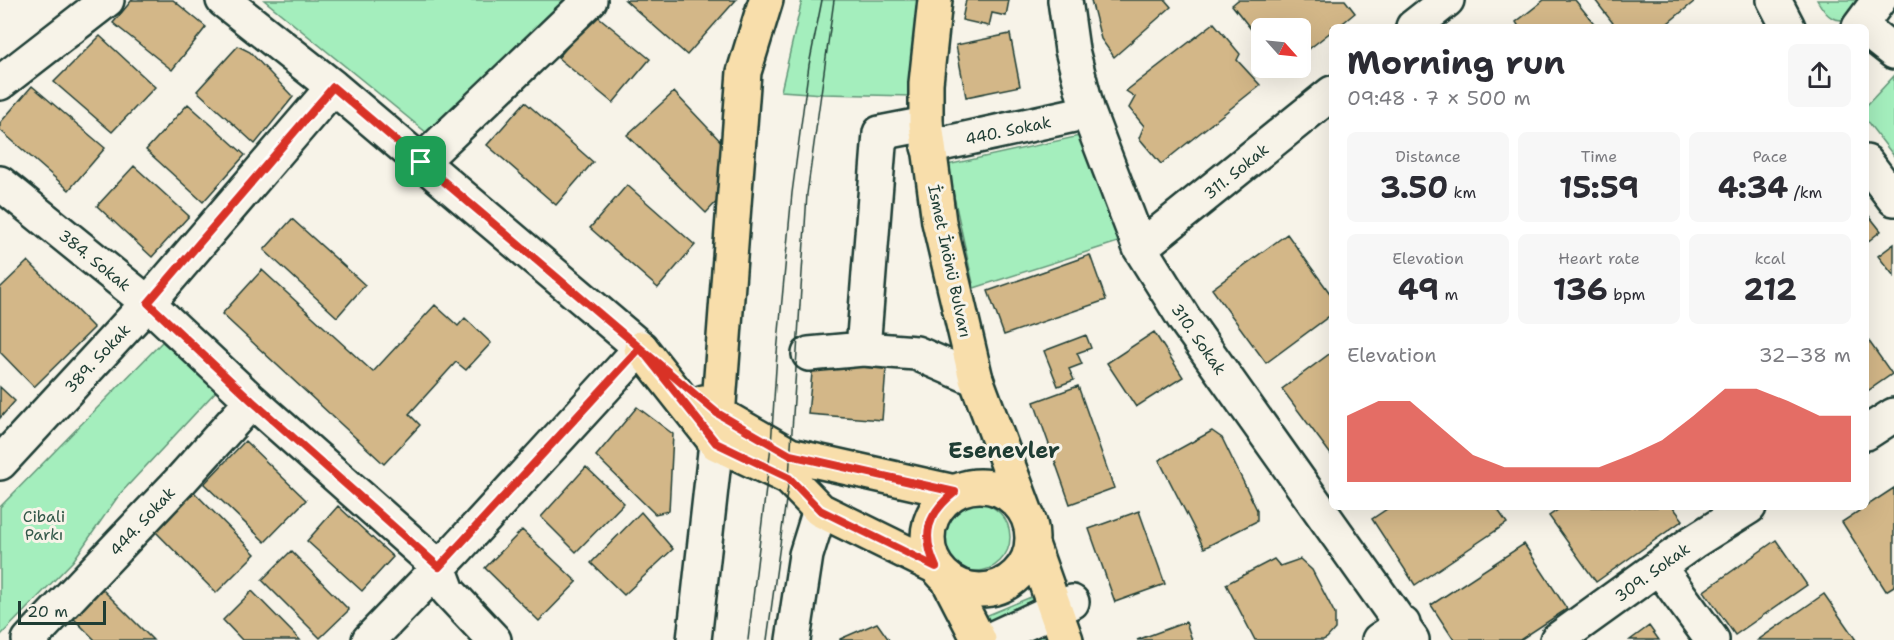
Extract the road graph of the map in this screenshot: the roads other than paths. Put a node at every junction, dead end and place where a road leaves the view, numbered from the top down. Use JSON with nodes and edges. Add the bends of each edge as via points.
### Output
{"nodes":[{"id":1,"x":107,"y":0,"type":"edge"},
{"id":2,"x":223,"y":0,"type":"edge"},
{"id":3,"x":590,"y":0,"type":"edge"},
{"id":4,"x":766,"y":0,"type":"edge"},
{"id":5,"x":935,"y":0,"type":"edge"},
{"id":6,"x":1065,"y":0,"type":"edge"},
{"id":7,"x":1447,"y":0,"type":"edge"},
{"id":8,"x":1774,"y":0,"type":"edge"},
{"id":9,"x":1417,"y":24,"type":"edge"},
{"id":10,"x":1786,"y":24,"type":"edge"},
{"id":11,"x":1869,"y":26,"type":"edge"},
{"id":12,"x":1894,"y":52,"type":"edge"},
{"id":13,"x":0,"y":83,"type":"edge"},
{"id":14,"x":333,"y":87,"type":"junction"},
{"id":15,"x":1329,"y":95,"type":"edge"},
{"id":16,"x":1088,"y":112,"type":"junction"},
{"id":17,"x":927,"y":136,"type":"junction"},
{"id":18,"x":421,"y":162,"type":"junction"},
{"id":19,"x":1869,"y":166,"type":"edge"},
{"id":20,"x":0,"y":183,"type":"edge"},
{"id":21,"x":1894,"y":199,"type":"edge"},
{"id":22,"x":1140,"y":248,"type":"junction"},
{"id":23,"x":148,"y":303,"type":"junction"},
{"id":24,"x":640,"y":348,"type":"junction"},
{"id":25,"x":864,"y":349,"type":"junction"},
{"id":26,"x":809,"y":354,"type":"dead end"},
{"id":27,"x":976,"y":379,"type":"junction"},
{"id":28,"x":252,"y":401,"type":"junction"},
{"id":29,"x":716,"y":428,"type":"junction"},
{"id":30,"x":0,"y":462,"type":"edge"},
{"id":31,"x":955,"y":492,"type":"junction"},
{"id":32,"x":820,"y":510,"type":"junction"},
{"id":33,"x":1744,"y":510,"type":"edge"},
{"id":34,"x":1329,"y":511,"type":"edge"},
{"id":35,"x":1029,"y":528,"type":"junction"},
{"id":36,"x":439,"y":567,"type":"junction"},
{"id":37,"x":1659,"y":567,"type":"junction"},
{"id":38,"x":942,"y":574,"type":"junction"},
{"id":39,"x":1064,"y":618,"type":"edge"},
{"id":40,"x":1398,"y":635,"type":"edge"},
{"id":41,"x":29,"y":640,"type":"edge"},
{"id":42,"x":369,"y":640,"type":"edge"},
{"id":43,"x":494,"y":640,"type":"edge"},
{"id":44,"x":694,"y":640,"type":"edge"},
{"id":45,"x":793,"y":640,"type":"edge"},
{"id":46,"x":979,"y":640,"type":"edge"},
{"id":47,"x":988,"y":640,"type":"edge"},
{"id":48,"x":1557,"y":640,"type":"edge"},
{"id":49,"x":1712,"y":640,"type":"edge"}],
"edges":[{"from":1,"to":13,"type":"street"},
{"from":2,"to":14,"type":"street"},
{"from":3,"to":18,"type":"street"},
{"from":4,"to":29,"type":"main road","via":[[744,72]]},
{"from":5,"to":17,"type":"main road","name":"İsmet İnönü Bulvarı","via":[[926,83]]},
{"from":6,"to":16,"type":"street","name":"310. Sokak","via":[[1072,50]]},
{"from":7,"to":9,"type":"street"},
{"from":8,"to":10,"type":"street"},
{"from":11,"to":12,"type":"street"},
{"from":14,"to":18,"type":"street"},
{"from":14,"to":23,"type":"street","name":"389. Sokak"},
{"from":15,"to":22,"type":"street","name":"311. Sokak"},
{"from":16,"to":17,"type":"street","name":"440. Sokak"},
{"from":16,"to":22,"type":"street","name":"310. Sokak"},
{"from":17,"to":25,"type":"street","name":"440. Sokak","via":[[880,133]]},
{"from":17,"to":27,"type":"main road","name":"İsmet İnönü Bulvarı","via":[[939,222]]},
{"from":18,"to":24,"type":"street"},
{"from":19,"to":21,"type":"street"},
{"from":20,"to":23,"type":"street","name":"384. Sokak"},
{"from":22,"to":34,"type":"street","name":"310. Sokak","via":[[1185,320]]},
{"from":23,"to":28,"type":"street","name":"384. Sokak"},
{"from":23,"to":30,"type":"street","name":"389. Sokak"},
{"from":24,"to":29,"type":"main road"},
{"from":24,"to":36,"type":"street"},
{"from":25,"to":26,"type":"street"},
{"from":25,"to":27,"type":"street","via":[[915,353]]},
{"from":27,"to":35,"type":"main road","name":"İsmet İnönü Bulvarı"},
{"from":28,"to":36,"type":"street","name":"384. Sokak"},
{"from":28,"to":41,"type":"street","name":"444. Sokak"},
{"from":29,"to":31,"type":"main road","via":[[790,455]]},
{"from":29,"to":32,"type":"main road","via":[[789,478]]},
{"from":29,"to":44,"type":"street"},
{"from":31,"to":35,"type":"main road","via":[[974,486],[995,487],[1013,497]]},
{"from":31,"to":38,"type":"main road","via":[[941,502],[931,517],[927,534],[929,551]]},
{"from":32,"to":38,"type":"main road"},
{"from":32,"to":45,"type":"street","via":[[806,555]]},
{"from":33,"to":37,"type":"street","name":"309. Sokak"},
{"from":34,"to":40,"type":"street","name":"310. Sokak"},
{"from":35,"to":38,"type":"main road","via":[[1028,559],[1008,583],[977,591],[962,588]]},
{"from":35,"to":39,"type":"main road","name":"İsmet İnönü Bulvarı"},
{"from":36,"to":42,"type":"street"},
{"from":36,"to":43,"type":"street","name":"384. Sokak","via":[[448,591]]},
{"from":37,"to":48,"type":"street","name":"309. Sokak"},
{"from":37,"to":49,"type":"street"},
{"from":38,"to":46,"type":"main road"},
{"from":39,"to":47,"type":"street"}]}
